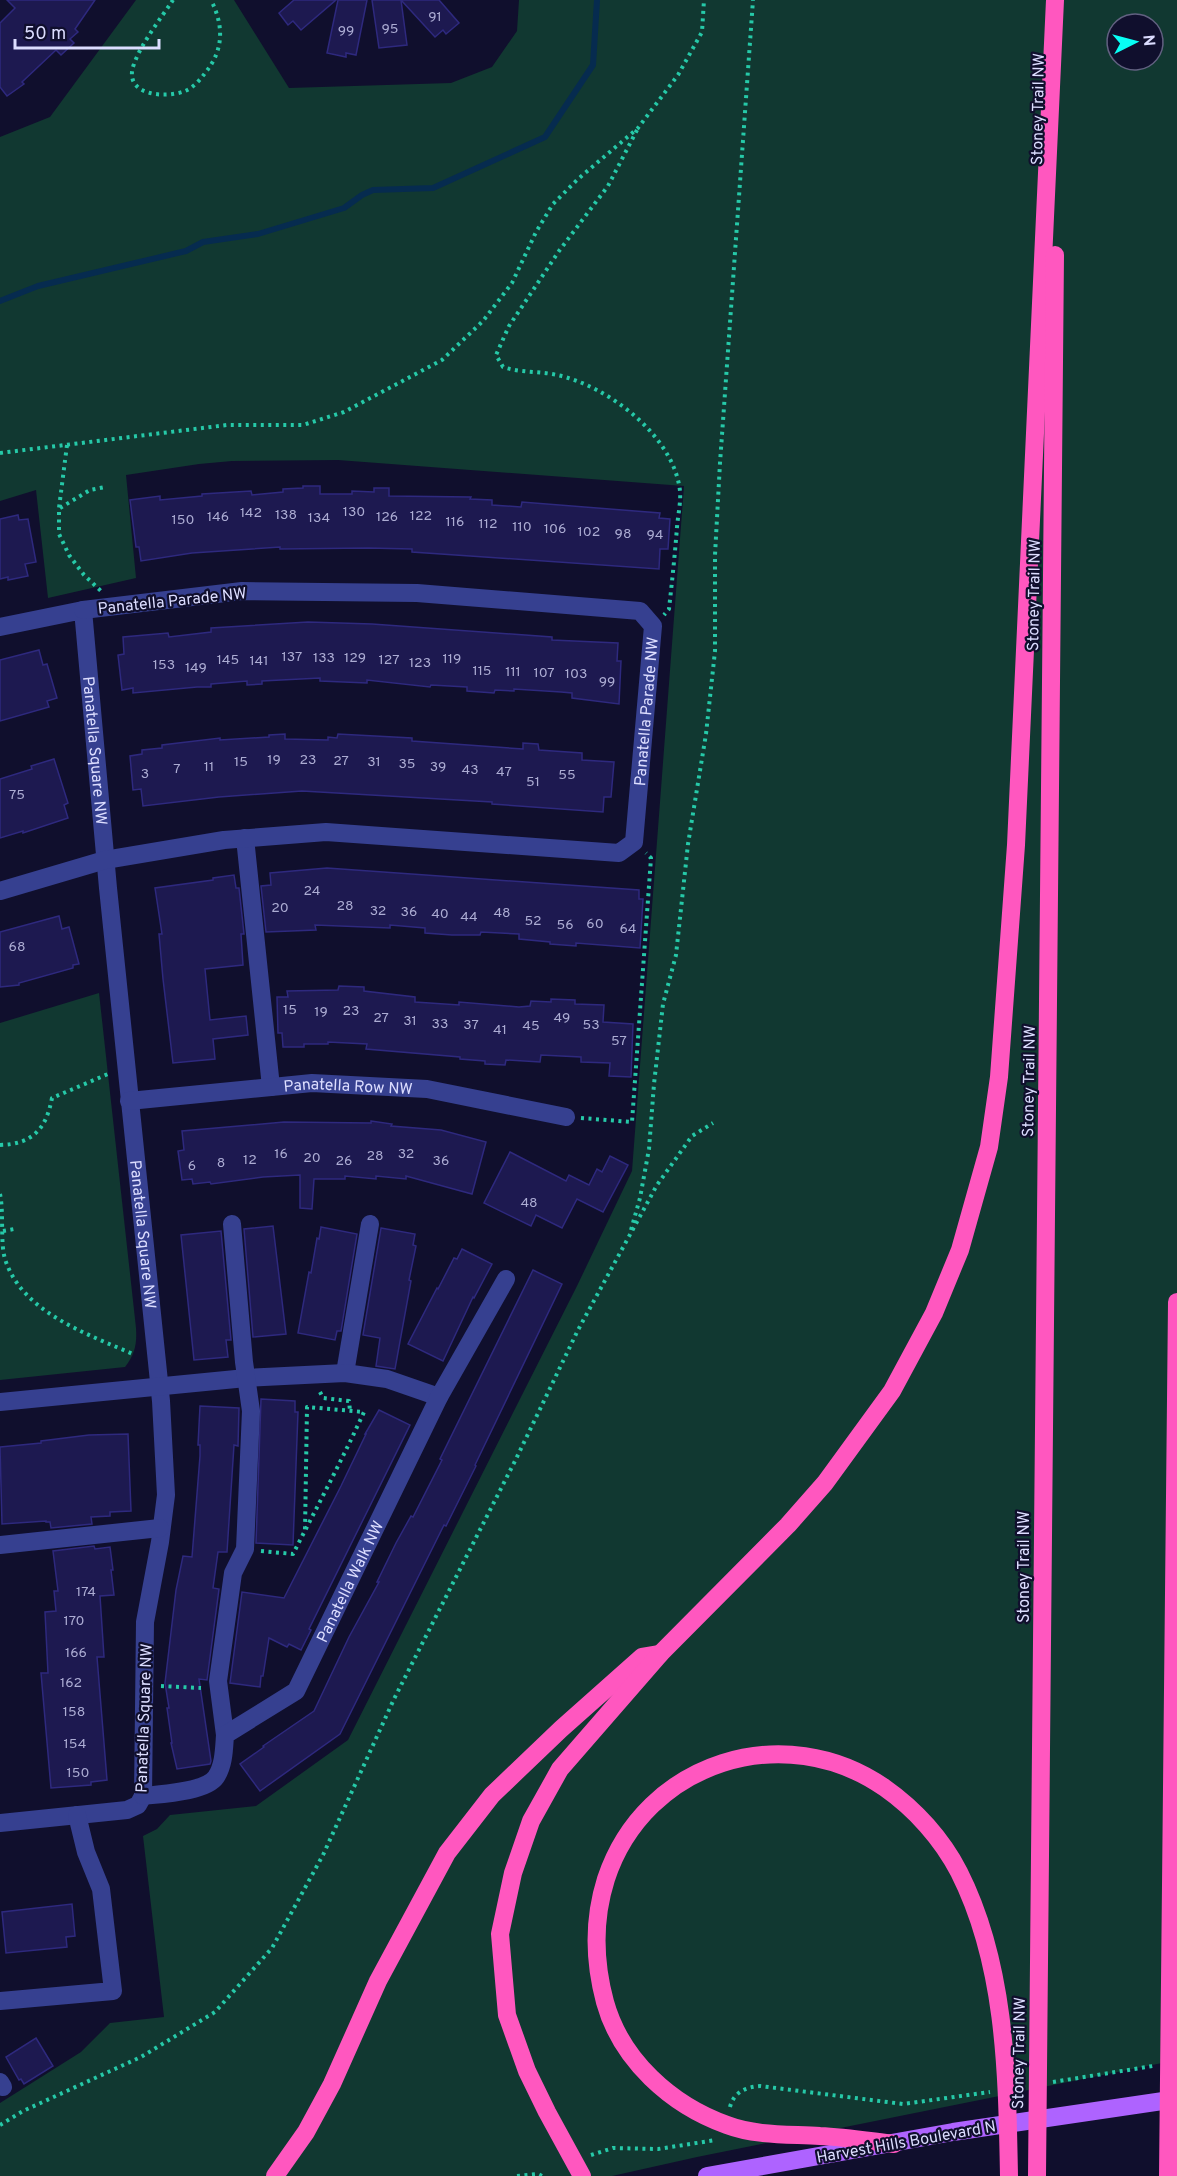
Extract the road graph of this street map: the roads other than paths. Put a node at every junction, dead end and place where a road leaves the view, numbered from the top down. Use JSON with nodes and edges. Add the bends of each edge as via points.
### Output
{"nodes":[{"id":1,"x":1056,"y":0,"type":"edge"},
{"id":2,"x":83,"y":610,"type":"junction"},
{"id":3,"x":0,"y":627,"type":"edge"},
{"id":4,"x":245,"y":838,"type":"junction"},
{"id":5,"x":105,"y":860,"type":"junction"},
{"id":6,"x":0,"y":891,"type":"edge"},
{"id":7,"x":271,"y":1087,"type":"junction"},
{"id":8,"x":129,"y":1101,"type":"junction"},
{"id":9,"x":566,"y":1117,"type":"road end"},
{"id":10,"x":232,"y":1224,"type":"dead end"},
{"id":11,"x":370,"y":1224,"type":"dead end"},
{"id":12,"x":506,"y":1279,"type":"dead end"},
{"id":13,"x":1177,"y":1302,"type":"edge"},
{"id":14,"x":1177,"y":1313,"type":"edge"},
{"id":15,"x":345,"y":1373,"type":"junction"},
{"id":16,"x":246,"y":1378,"type":"junction"},
{"id":17,"x":160,"y":1388,"type":"junction"},
{"id":18,"x":439,"y":1397,"type":"junction"},
{"id":19,"x":0,"y":1402,"type":"edge"},
{"id":20,"x":160,"y":1528,"type":"junction"},
{"id":21,"x":0,"y":1545,"type":"edge"},
{"id":22,"x":660,"y":1654,"type":"junction"},
{"id":23,"x":225,"y":1735,"type":"junction"},
{"id":24,"x":143,"y":1796,"type":"junction"},
{"id":25,"x":77,"y":1815,"type":"junction"},
{"id":26,"x":0,"y":1823,"type":"edge"},
{"id":27,"x":0,"y":2001,"type":"edge"},
{"id":28,"x":1177,"y":2099,"type":"edge"},
{"id":29,"x":894,"y":2144,"type":"junction"},
{"id":30,"x":1037,"y":2169,"type":"edge"},
{"id":31,"x":275,"y":2176,"type":"edge"},
{"id":32,"x":582,"y":2176,"type":"edge"},
{"id":33,"x":707,"y":2176,"type":"edge"},
{"id":34,"x":1009,"y":2176,"type":"edge"},
{"id":35,"x":1168,"y":2176,"type":"edge"}],
"edges":[{"from":1,"to":22,"type":"highway","via":[[1016,845],[999,1077],[989,1147],[960,1250],[934,1313],[892,1391],[825,1483],[788,1525]]},
{"from":1,"to":30,"type":"highway","name":"Stoney Trail NW"},
{"from":2,"to":3,"type":"street"},
{"from":2,"to":4,"type":"street","name":"Panatella Parade NW","via":[[242,591],[417,593],[640,611],[653,626],[634,842],[619,853],[326,832]]},
{"from":2,"to":5,"type":"street","name":"Panatella Square NW"},
{"from":4,"to":5,"type":"street"},
{"from":4,"to":7,"type":"street"},
{"from":5,"to":6,"type":"street"},
{"from":5,"to":8,"type":"street","name":"Panatella Square NW"},
{"from":7,"to":8,"type":"street","name":"Panatella Row NW"},
{"from":7,"to":9,"type":"street","name":"Panatella Row NW","via":[[312,1083],[427,1089]]},
{"from":8,"to":17,"type":"street","name":"Panatella Square NW"},
{"from":10,"to":16,"type":"street"},
{"from":11,"to":15,"type":"street"},
{"from":12,"to":18,"type":"street","name":"Panatella Walk NW"},
{"from":13,"to":14,"type":"highway"},
{"from":14,"to":35,"type":"highway"},
{"from":15,"to":16,"type":"street"},
{"from":15,"to":18,"type":"street","via":[[387,1379]]},
{"from":16,"to":17,"type":"street"},
{"from":16,"to":23,"type":"street","via":[[250,1411],[245,1549],[233,1573],[218,1681]]},
{"from":17,"to":19,"type":"street"},
{"from":17,"to":20,"type":"street","name":"Panatella Square NW","via":[[166,1495]]},
{"from":18,"to":23,"type":"street","name":"Panatella Walk NW","via":[[296,1691]]},
{"from":20,"to":21,"type":"street"},
{"from":20,"to":24,"type":"street","name":"Panatella Square NW","via":[[145,1622]]},
{"from":22,"to":31,"type":"highway","via":[[642,1657],[561,1729],[492,1795],[447,1853],[378,1981],[332,2084],[306,2132]]},
{"from":22,"to":32,"type":"highway","via":[[560,1769],[531,1821],[513,1873],[500,1934],[507,2015],[527,2071]]},
{"from":23,"to":24,"type":"street","via":[[222,1764],[215,1779],[183,1791]]},
{"from":24,"to":25,"type":"street","name":"Panatella Square NW","via":[[138,1805],[127,1810]]},
{"from":25,"to":26,"type":"street","name":"Panatella Square NW"},
{"from":25,"to":27,"type":"street","via":[[100,1889],[113,1991]]},
{"from":28,"to":29,"type":"main road","name":"Harvest Hills Boulevard N"},
{"from":29,"to":33,"type":"main road","name":"Harvest Hills Boulevard N"},
{"from":29,"to":34,"type":"highway","via":[[784,2135],[724,2124],[679,2102],[654,2081],[620,2038],[600,1982],[596,1950],[600,1900],[614,1859],[637,1821],[680,1782],[743,1756],[799,1754],[852,1768],[900,1799],[921,1818],[957,1869],[987,1944],[998,1993]]}]}
